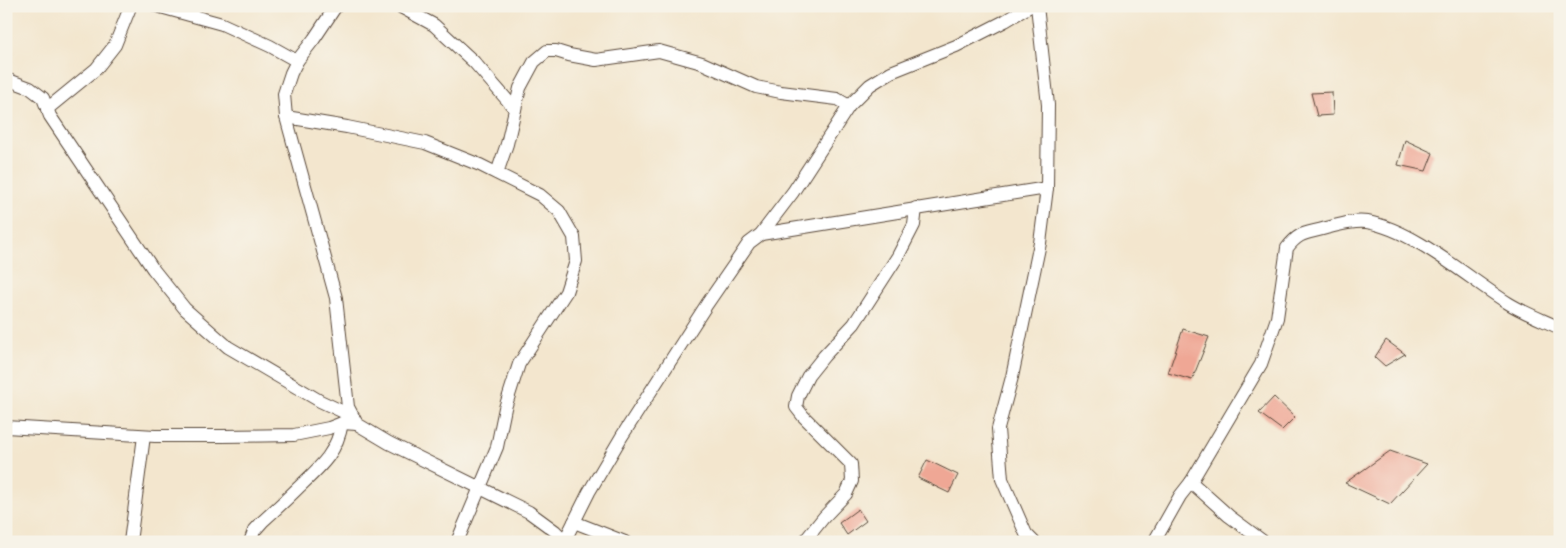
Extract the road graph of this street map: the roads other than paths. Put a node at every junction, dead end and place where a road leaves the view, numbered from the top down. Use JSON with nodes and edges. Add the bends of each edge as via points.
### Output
{"nodes":[{"id":1,"x":129,"y":6,"type":"edge"},
{"id":2,"x":157,"y":6,"type":"edge"},
{"id":3,"x":336,"y":6,"type":"edge"},
{"id":4,"x":398,"y":6,"type":"edge"},
{"id":5,"x":1030,"y":6,"type":"edge"},
{"id":6,"x":1037,"y":6,"type":"edge"},
{"id":7,"x":296,"y":61,"type":"junction"},
{"id":8,"x":6,"y":79,"type":"edge"},
{"id":9,"x":849,"y":106,"type":"junction"},
{"id":10,"x":47,"y":108,"type":"junction"},
{"id":11,"x":516,"y":109,"type":"junction"},
{"id":12,"x":286,"y":117,"type":"junction"},
{"id":13,"x":497,"y":173,"type":"junction"},
{"id":14,"x":1047,"y":188,"type":"junction"},
{"id":15,"x":916,"y":208,"type":"junction"},
{"id":16,"x":761,"y":234,"type":"junction"},
{"id":17,"x":1560,"y":328,"type":"edge"},
{"id":18,"x":350,"y":421,"type":"junction"},
{"id":19,"x":6,"y":427,"type":"edge"},
{"id":20,"x":144,"y":436,"type":"junction"},
{"id":21,"x":1191,"y":482,"type":"junction"},
{"id":22,"x":480,"y":487,"type":"junction"},
{"id":23,"x":574,"y":522,"type":"junction"},
{"id":24,"x":566,"y":541,"type":"edge"},
{"id":25,"x":130,"y":542,"type":"edge"},
{"id":26,"x":250,"y":542,"type":"edge"},
{"id":27,"x":457,"y":542,"type":"edge"},
{"id":28,"x":626,"y":542,"type":"edge"},
{"id":29,"x":804,"y":542,"type":"edge"},
{"id":30,"x":1034,"y":542,"type":"edge"},
{"id":31,"x":1154,"y":542,"type":"edge"},
{"id":32,"x":1264,"y":542,"type":"edge"}],
"edges":[{"from":1,"to":10,"type":"street","via":[[115,45],[96,68]]},
{"from":2,"to":7,"type":"street","via":[[222,24]]},
{"from":3,"to":7,"type":"street"},
{"from":4,"to":11,"type":"street","via":[[434,25],[474,62]]},
{"from":5,"to":9,"type":"street","via":[[956,46],[891,72],[870,85]]},
{"from":6,"to":14,"type":"street","via":[[1048,105]]},
{"from":7,"to":12,"type":"street","via":[[284,94]]},
{"from":8,"to":10,"type":"street","via":[[30,88],[43,98]]},
{"from":9,"to":11,"type":"street","via":[[837,99],[756,87],[702,63],[659,51],[596,60],[547,51],[534,62],[520,88]]},
{"from":9,"to":16,"type":"street","via":[[793,192]]},
{"from":10,"to":18,"type":"street","via":[[153,269],[185,309],[228,347]]},
{"from":11,"to":13,"type":"street"},
{"from":12,"to":13,"type":"street","via":[[426,143]]},
{"from":12,"to":18,"type":"street","via":[[336,298]]},
{"from":13,"to":22,"type":"street","via":[[540,195],[559,211],[574,237],[576,262],[566,292],[519,364],[497,447]]},
{"from":14,"to":15,"type":"street"},
{"from":14,"to":30,"type":"street","via":[[1040,243],[998,429],[1002,479],[1026,534]]},
{"from":15,"to":16,"type":"street"},
{"from":15,"to":29,"type":"street","via":[[914,225],[898,256],[854,324],[808,376],[798,396],[796,407],[803,416],[851,464],[852,481],[846,494]]},
{"from":16,"to":23,"type":"street","via":[[749,243],[707,304],[622,436]]},
{"from":17,"to":21,"type":"street","via":[[1510,304],[1427,248],[1394,231],[1366,222],[1345,223],[1302,233],[1287,248],[1277,318],[1261,364]]},
{"from":18,"to":20,"type":"street","via":[[294,435]]},
{"from":18,"to":22,"type":"street"},
{"from":18,"to":26,"type":"street","via":[[340,433],[326,462],[262,522]]},
{"from":19,"to":20,"type":"street"},
{"from":20,"to":25,"type":"street"},
{"from":21,"to":31,"type":"street"},
{"from":21,"to":32,"type":"street"},
{"from":22,"to":24,"type":"street","via":[[529,512]]},
{"from":22,"to":27,"type":"street"},
{"from":23,"to":24,"type":"street"},
{"from":23,"to":28,"type":"street"}]}
